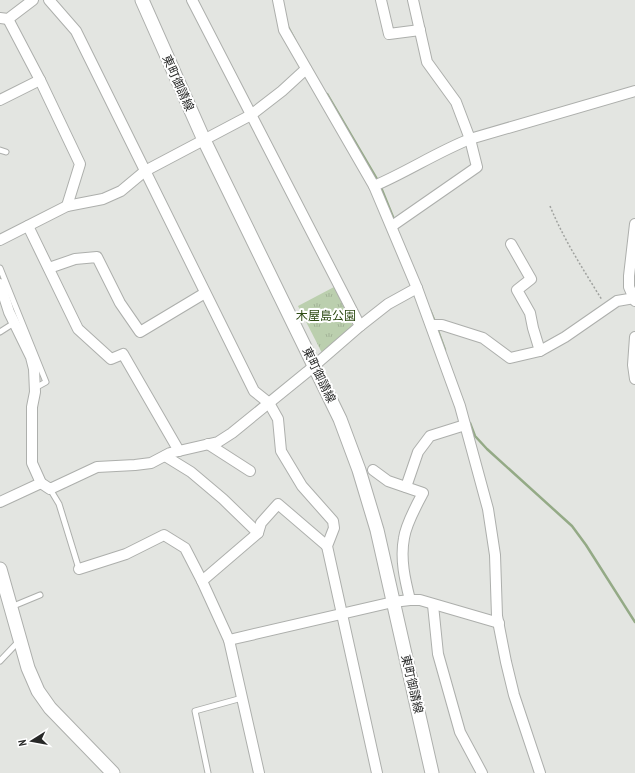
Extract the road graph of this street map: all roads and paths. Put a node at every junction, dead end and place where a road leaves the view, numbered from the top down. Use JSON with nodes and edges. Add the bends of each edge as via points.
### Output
{"nodes":[{"id":1,"x":33,"y":0,"type":"edge"},
{"id":2,"x":49,"y":0,"type":"edge"},
{"id":3,"x":142,"y":0,"type":"edge"},
{"id":4,"x":192,"y":0,"type":"edge"},
{"id":5,"x":278,"y":0,"type":"edge"},
{"id":6,"x":381,"y":0,"type":"edge"},
{"id":7,"x":413,"y":0,"type":"edge"},
{"id":8,"x":4,"y":18,"type":"edge"},
{"id":9,"x":420,"y":30,"type":"junction"},
{"id":10,"x":306,"y":69,"type":"junction"},
{"id":11,"x":40,"y":80,"type":"junction"},
{"id":12,"x":635,"y":91,"type":"edge"},
{"id":13,"x":0,"y":100,"type":"edge"},
{"id":14,"x":251,"y":115,"type":"junction"},
{"id":15,"x":470,"y":139,"type":"junction"},
{"id":16,"x":204,"y":140,"type":"junction"},
{"id":17,"x":0,"y":150,"type":"edge"},
{"id":18,"x":6,"y":152,"type":"dead end"},
{"id":19,"x":145,"y":171,"type":"junction"},
{"id":20,"x":374,"y":186,"type":"junction"},
{"id":21,"x":67,"y":206,"type":"junction"},
{"id":22,"x":550,"y":206,"type":"dead end"},
{"id":23,"x":635,"y":224,"type":"edge"},
{"id":24,"x":28,"y":226,"type":"junction"},
{"id":25,"x":392,"y":226,"type":"junction"},
{"id":26,"x":0,"y":240,"type":"edge"},
{"id":27,"x":511,"y":244,"type":"dead end"},
{"id":28,"x":0,"y":268,"type":"edge"},
{"id":29,"x":48,"y":268,"type":"junction"},
{"id":30,"x":0,"y":284,"type":"edge"},
{"id":31,"x":417,"y":288,"type":"junction"},
{"id":32,"x":206,"y":294,"type":"junction"},
{"id":33,"x":635,"y":299,"type":"edge"},
{"id":34,"x":608,"y":308,"type":"junction"},
{"id":35,"x":14,"y":323,"type":"junction"},
{"id":36,"x":431,"y":325,"type":"junction"},
{"id":37,"x":360,"y":326,"type":"junction"},
{"id":38,"x":0,"y":332,"type":"edge"},
{"id":39,"x":635,"y":337,"type":"edge"},
{"id":40,"x":540,"y":351,"type":"junction"},
{"id":41,"x":314,"y":366,"type":"junction"},
{"id":42,"x":635,"y":379,"type":"edge"},
{"id":43,"x":35,"y":388,"type":"junction"},
{"id":44,"x":268,"y":403,"type":"junction"},
{"id":45,"x":465,"y":425,"type":"junction"},
{"id":46,"x":208,"y":444,"type":"junction"},
{"id":47,"x":179,"y":451,"type":"junction"},
{"id":48,"x":165,"y":456,"type":"junction"},
{"id":49,"x":373,"y":470,"type":"dead end"},
{"id":50,"x":250,"y":471,"type":"dead end"},
{"id":51,"x":41,"y":483,"type":"junction"},
{"id":52,"x":406,"y":487,"type":"junction"},
{"id":53,"x":50,"y":489,"type":"junction"},
{"id":54,"x":0,"y":502,"type":"edge"},
{"id":55,"x":258,"y":533,"type":"junction"},
{"id":56,"x":327,"y":546,"type":"junction"},
{"id":57,"x":0,"y":569,"type":"edge"},
{"id":58,"x":79,"y":569,"type":"joint"},
{"id":59,"x":202,"y":581,"type":"junction"},
{"id":60,"x":40,"y":595,"type":"dead end"},
{"id":61,"x":410,"y":600,"type":"junction"},
{"id":62,"x":394,"y":602,"type":"junction"},
{"id":63,"x":433,"y":605,"type":"junction"},
{"id":64,"x":11,"y":607,"type":"junction"},
{"id":65,"x":342,"y":614,"type":"junction"},
{"id":66,"x":499,"y":623,"type":"junction"},
{"id":67,"x":20,"y":640,"type":"junction"},
{"id":68,"x":229,"y":640,"type":"junction"},
{"id":69,"x":0,"y":661,"type":"edge"},
{"id":70,"x":242,"y":698,"type":"junction"},
{"id":71,"x":113,"y":773,"type":"edge"},
{"id":72,"x":208,"y":773,"type":"edge"},
{"id":73,"x":259,"y":773,"type":"edge"},
{"id":74,"x":377,"y":773,"type":"edge"},
{"id":75,"x":432,"y":773,"type":"edge"},
{"id":76,"x":482,"y":773,"type":"edge"},
{"id":77,"x":540,"y":773,"type":"edge"}],
"edges":[{"from":1,"to":8,"type":"street"},
{"from":2,"to":19,"type":"street","via":[[76,31]]},
{"from":3,"to":16,"type":"street","name":"東町御請線"},
{"from":4,"to":14,"type":"street"},
{"from":5,"to":10,"type":"street","via":[[284,30]]},
{"from":6,"to":9,"type":"street","via":[[389,34]]},
{"from":7,"to":9,"type":"street"},
{"from":8,"to":11,"type":"street"},
{"from":9,"to":15,"type":"street","via":[[427,62],[456,102]]},
{"from":10,"to":14,"type":"street"},
{"from":10,"to":20,"type":"street"},
{"from":11,"to":13,"type":"street"},
{"from":11,"to":21,"type":"street","via":[[80,164]]},
{"from":12,"to":15,"type":"street"},
{"from":14,"to":16,"type":"street"},
{"from":14,"to":37,"type":"street"},
{"from":15,"to":20,"type":"street"},
{"from":15,"to":25,"type":"street","via":[[478,167]]},
{"from":16,"to":19,"type":"street"},
{"from":16,"to":41,"type":"street","name":"東町御請線"},
{"from":17,"to":18,"type":"lane"},
{"from":19,"to":21,"type":"street","via":[[121,191],[103,199]]},
{"from":19,"to":32,"type":"street"},
{"from":20,"to":25,"type":"street"},
{"from":21,"to":24,"type":"street"},
{"from":22,"to":34,"type":"path","via":[[574,256]]},
{"from":23,"to":33,"type":"street","via":[[628,287]]},
{"from":24,"to":26,"type":"street"},
{"from":24,"to":29,"type":"street"},
{"from":25,"to":31,"type":"street"},
{"from":27,"to":40,"type":"street","via":[[531,279],[517,290],[530,313]]},
{"from":28,"to":43,"type":"lane","via":[[46,382]]},
{"from":29,"to":32,"type":"street","via":[[75,259],[98,257],[120,303],[140,332]]},
{"from":29,"to":47,"type":"street","via":[[78,329],[112,359],[123,354]]},
{"from":30,"to":35,"type":"street"},
{"from":31,"to":36,"type":"street"},
{"from":31,"to":37,"type":"street","via":[[388,304]]},
{"from":32,"to":44,"type":"street","via":[[254,391]]},
{"from":33,"to":34,"type":"street","via":[[617,301]]},
{"from":34,"to":40,"type":"street"},
{"from":35,"to":38,"type":"lane"},
{"from":35,"to":43,"type":"street","via":[[31,357]]},
{"from":36,"to":40,"type":"street","via":[[442,325],[483,338],[510,358]]},
{"from":36,"to":45,"type":"street"},
{"from":37,"to":41,"type":"street"},
{"from":39,"to":42,"type":"street"},
{"from":41,"to":44,"type":"street"},
{"from":41,"to":62,"type":"street","name":"東町御請線","via":[[340,419],[360,470]]},
{"from":43,"to":51,"type":"street","via":[[32,407],[32,463]]},
{"from":44,"to":46,"type":"street","via":[[232,433],[218,442]]},
{"from":44,"to":56,"type":"street","via":[[278,419],[281,451],[302,486],[333,521],[334,528]]},
{"from":45,"to":52,"type":"street","via":[[430,436],[418,452]]},
{"from":45,"to":66,"type":"street","via":[[488,508],[495,554]]},
{"from":46,"to":47,"type":"street"},
{"from":46,"to":50,"type":"street"},
{"from":47,"to":48,"type":"street"},
{"from":48,"to":53,"type":"street","via":[[143,464],[97,467]]},
{"from":48,"to":55,"type":"street","via":[[197,477]]},
{"from":49,"to":52,"type":"street","via":[[388,481]]},
{"from":51,"to":53,"type":"street"},
{"from":51,"to":54,"type":"street"},
{"from":52,"to":61,"type":"street","via":[[423,493],[404,538],[403,557]]},
{"from":53,"to":58,"type":"lane","via":[[59,504]]},
{"from":55,"to":56,"type":"street","via":[[261,523],[278,504]]},
{"from":55,"to":59,"type":"street"},
{"from":56,"to":65,"type":"street"},
{"from":57,"to":64,"type":"street"},
{"from":58,"to":59,"type":"street","via":[[126,554],[164,535],[185,548]]},
{"from":59,"to":68,"type":"street"},
{"from":60,"to":64,"type":"lane"},
{"from":61,"to":62,"type":"street"},
{"from":61,"to":63,"type":"street","via":[[420,600]]},
{"from":62,"to":65,"type":"street"},
{"from":62,"to":75,"type":"street","name":"東町御請線"},
{"from":63,"to":66,"type":"street"},
{"from":63,"to":76,"type":"street","via":[[438,654],[460,732]]},
{"from":64,"to":67,"type":"street"},
{"from":65,"to":68,"type":"street"},
{"from":65,"to":74,"type":"street"},
{"from":66,"to":77,"type":"street","via":[[514,695]]},
{"from":67,"to":69,"type":"lane"},
{"from":67,"to":71,"type":"street","via":[[28,668],[50,708]]},
{"from":68,"to":70,"type":"street"},
{"from":70,"to":72,"type":"lane","via":[[195,711]]},
{"from":70,"to":73,"type":"street"}]}
